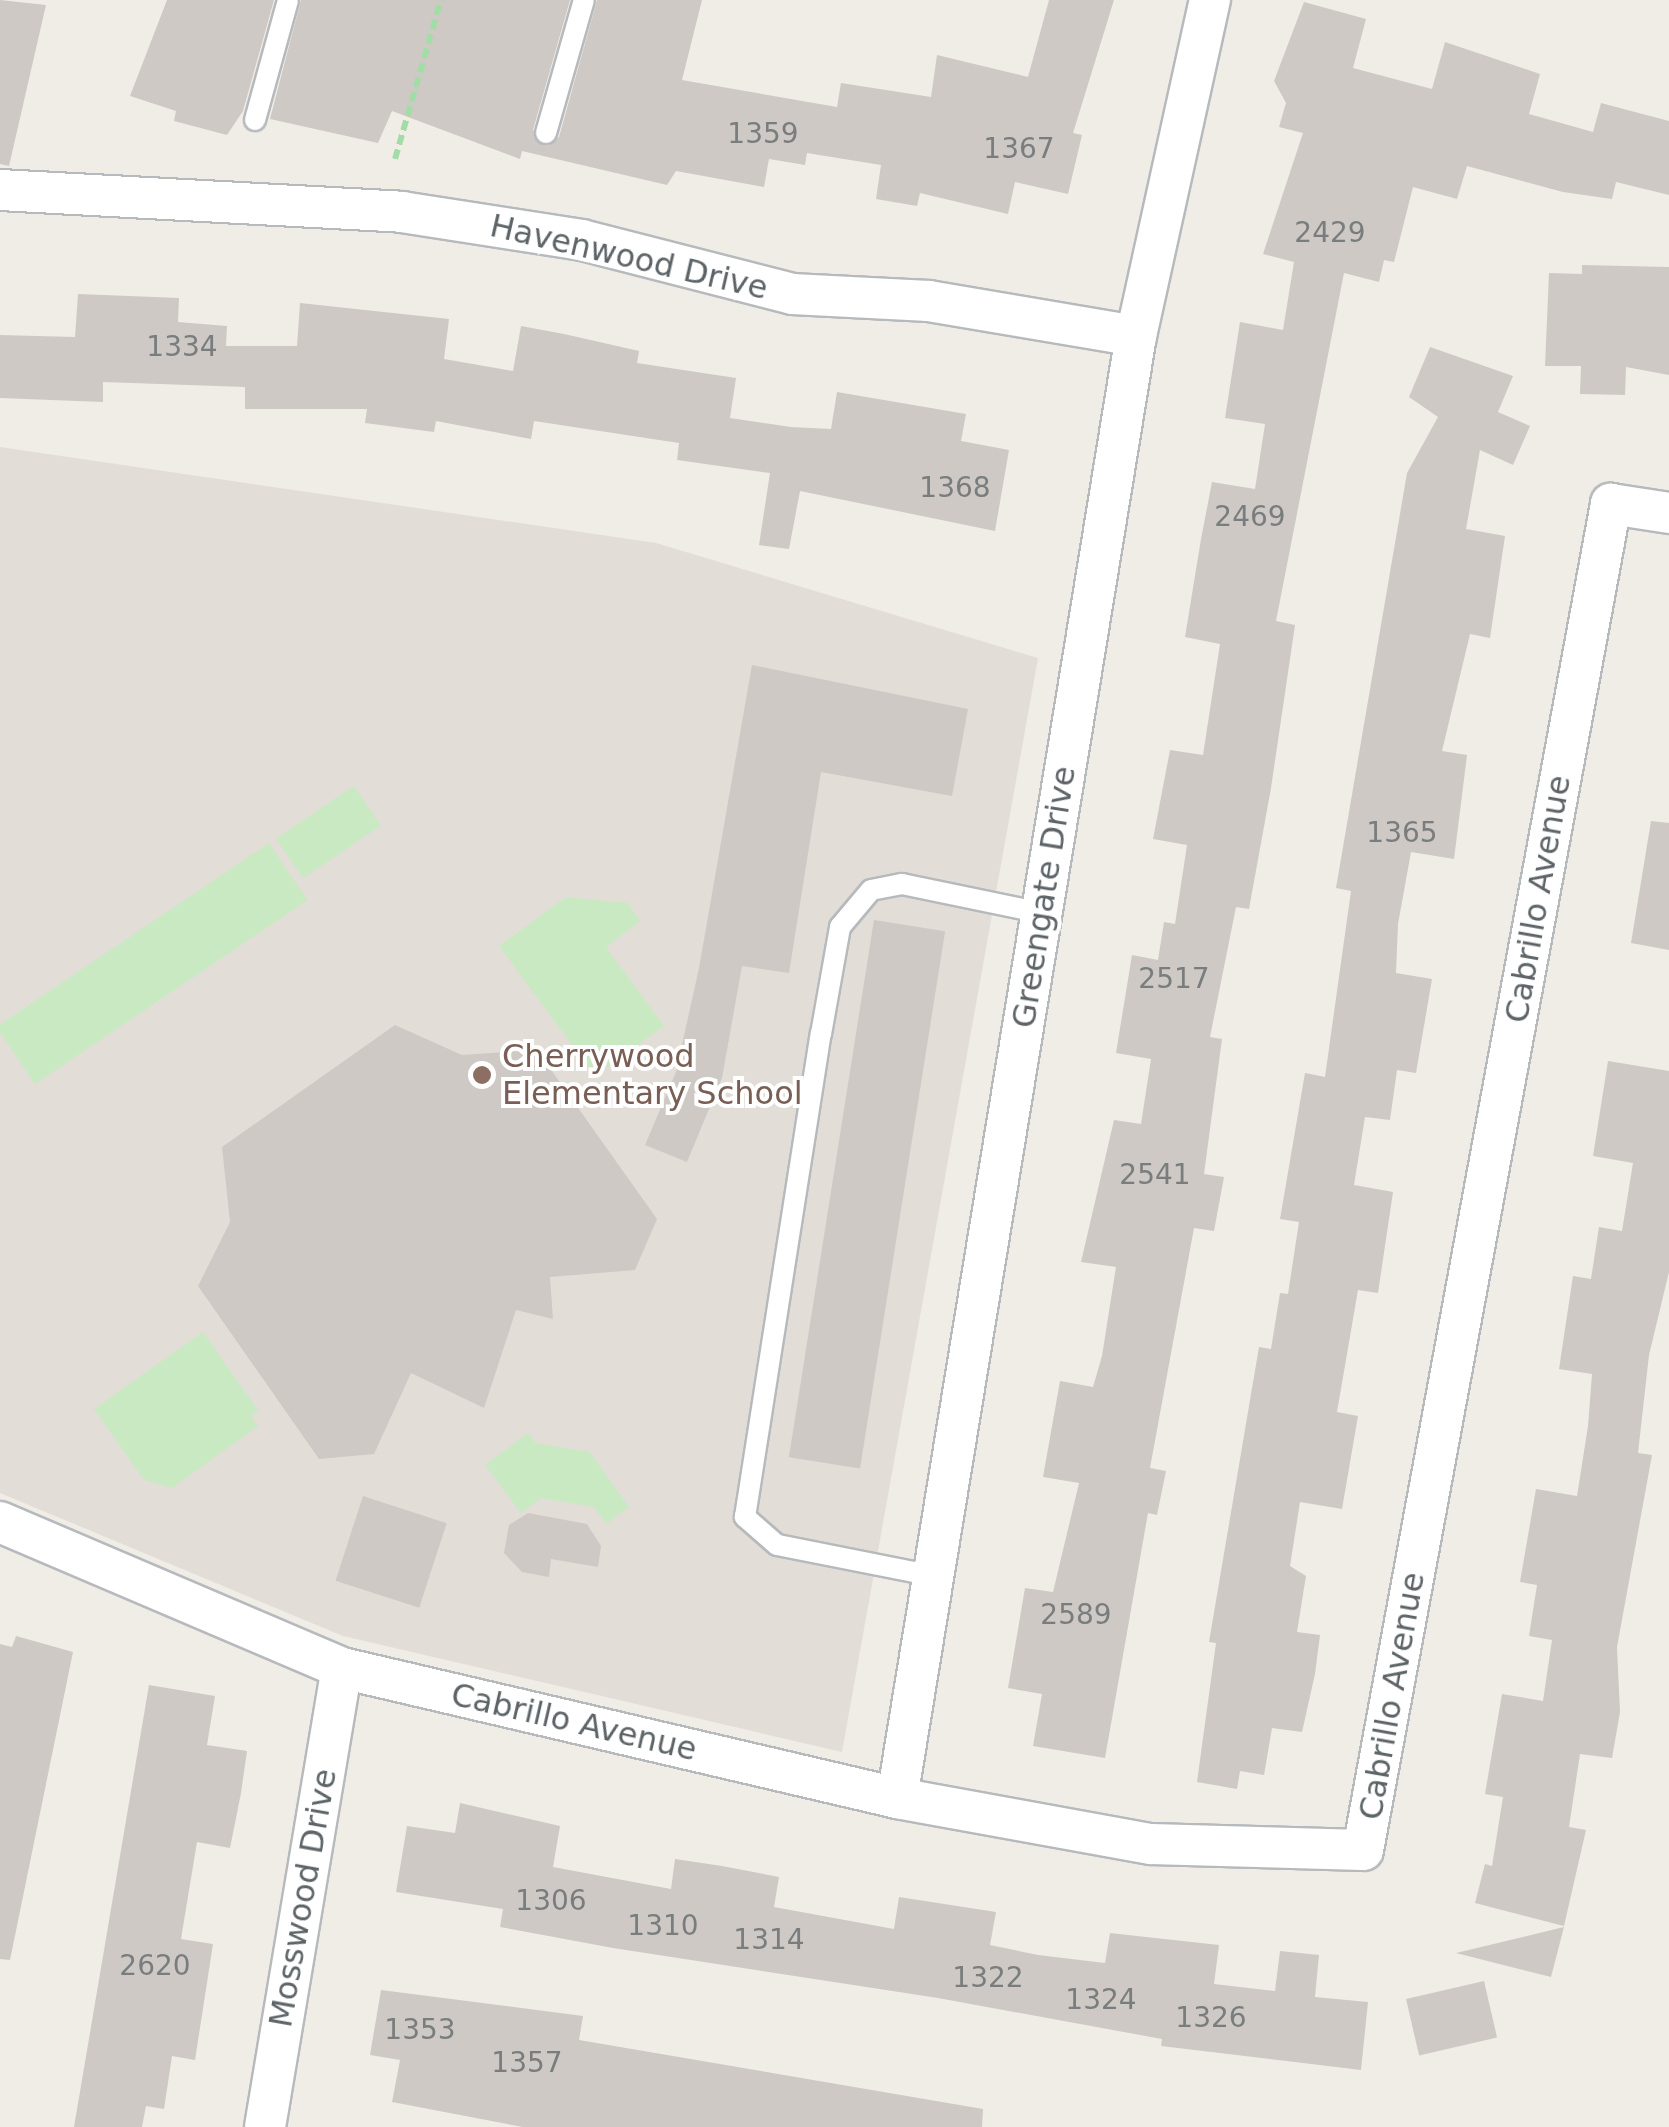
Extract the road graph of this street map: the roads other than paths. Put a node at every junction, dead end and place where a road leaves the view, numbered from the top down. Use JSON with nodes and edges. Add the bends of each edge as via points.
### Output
{"nodes":[{"id":1,"x":288,"y":0,"type":"edge"},
{"id":2,"x":584,"y":0,"type":"edge"},
{"id":3,"x":1210,"y":0,"type":"edge"},
{"id":4,"x":255,"y":120,"type":"dead end"},
{"id":5,"x":546,"y":133,"type":"dead end"},
{"id":6,"x":0,"y":190,"type":"edge"},
{"id":7,"x":1136,"y":336,"type":"junction"},
{"id":8,"x":1669,"y":513,"type":"edge"},
{"id":9,"x":1042,"y":913,"type":"junction"},
{"id":10,"x":0,"y":1522,"type":"edge"},
{"id":11,"x":928,"y":1574,"type":"junction"},
{"id":12,"x":342,"y":1668,"type":"junction"},
{"id":13,"x":898,"y":1798,"type":"junction"},
{"id":14,"x":265,"y":2127,"type":"edge"}],
"edges":[{"from":1,"to":4,"type":"lane"},
{"from":2,"to":5,"type":"lane"},
{"from":3,"to":7,"type":"street","name":"Greengate Drive"},
{"from":6,"to":7,"type":"street","name":"Havenwood Drive","via":[[402,212],[582,240],[792,294],[930,300]]},
{"from":7,"to":9,"type":"street","name":"Greengate Drive"},
{"from":8,"to":13,"type":"street","name":"Cabrillo Avenue","via":[[1611,504],[1363,1850],[1151,1844]]},
{"from":9,"to":11,"type":"street","name":"Greengate Drive"},
{"from":9,"to":11,"type":"lane","via":[[902,884],[871,890],[840,927],[830,980],[745,1517],[777,1544]]},
{"from":10,"to":12,"type":"street","name":"Cabrillo Avenue"},
{"from":11,"to":13,"type":"street","name":"Greengate Drive"},
{"from":12,"to":13,"type":"street","name":"Cabrillo Avenue"},
{"from":12,"to":14,"type":"street","name":"Mosswood Drive"}]}
